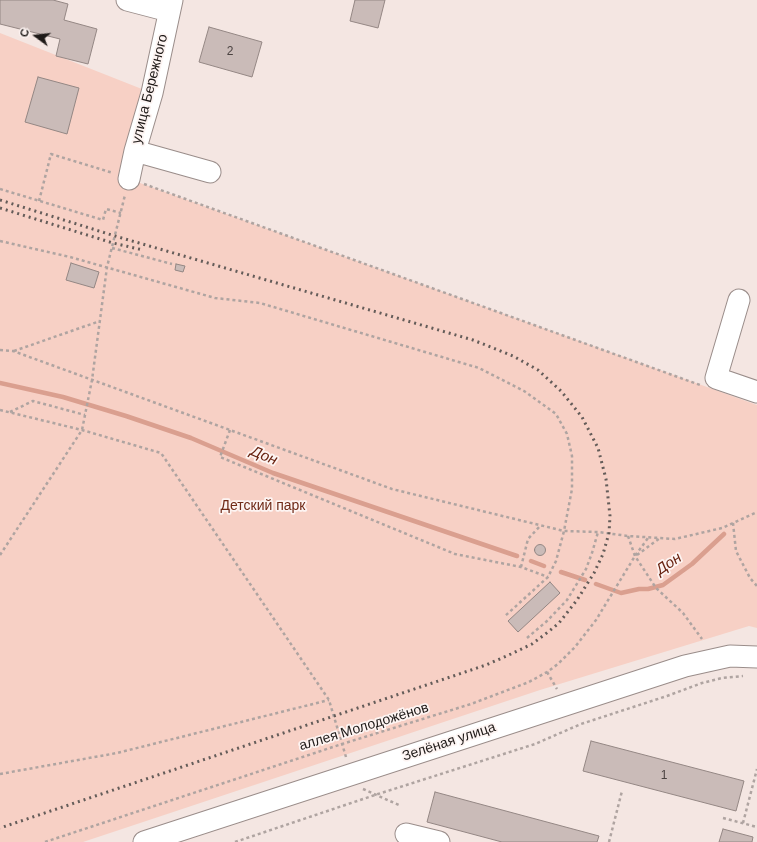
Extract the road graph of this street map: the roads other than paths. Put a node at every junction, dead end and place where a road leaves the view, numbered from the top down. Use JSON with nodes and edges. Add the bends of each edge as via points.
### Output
{"nodes":[{"id":1,"x":127,"y":0,"type":"edge"},
{"id":2,"x":170,"y":5,"type":"edge"},
{"id":3,"x":135,"y":151,"type":"junction"},
{"id":4,"x":210,"y":172,"type":"dead end"},
{"id":5,"x":129,"y":179,"type":"road end"},
{"id":6,"x":739,"y":300,"type":"dead end"},
{"id":7,"x":757,"y":392,"type":"edge"},
{"id":8,"x":757,"y":657,"type":"edge"},
{"id":9,"x":406,"y":834,"type":"dead end"},
{"id":10,"x":144,"y":842,"type":"edge"},
{"id":11,"x":439,"y":842,"type":"edge"}],
"edges":[{"from":1,"to":2,"type":"street"},
{"from":2,"to":3,"type":"street","name":"улица Бережного","via":[[152,93]]},
{"from":3,"to":4,"type":"street"},
{"from":3,"to":5,"type":"street","name":"улица Бережного"},
{"from":6,"to":7,"type":"street","via":[[716,378]]},
{"from":8,"to":10,"type":"street","name":"Зелёная улица","via":[[730,656],[685,666]]},
{"from":9,"to":11,"type":"street"}]}
